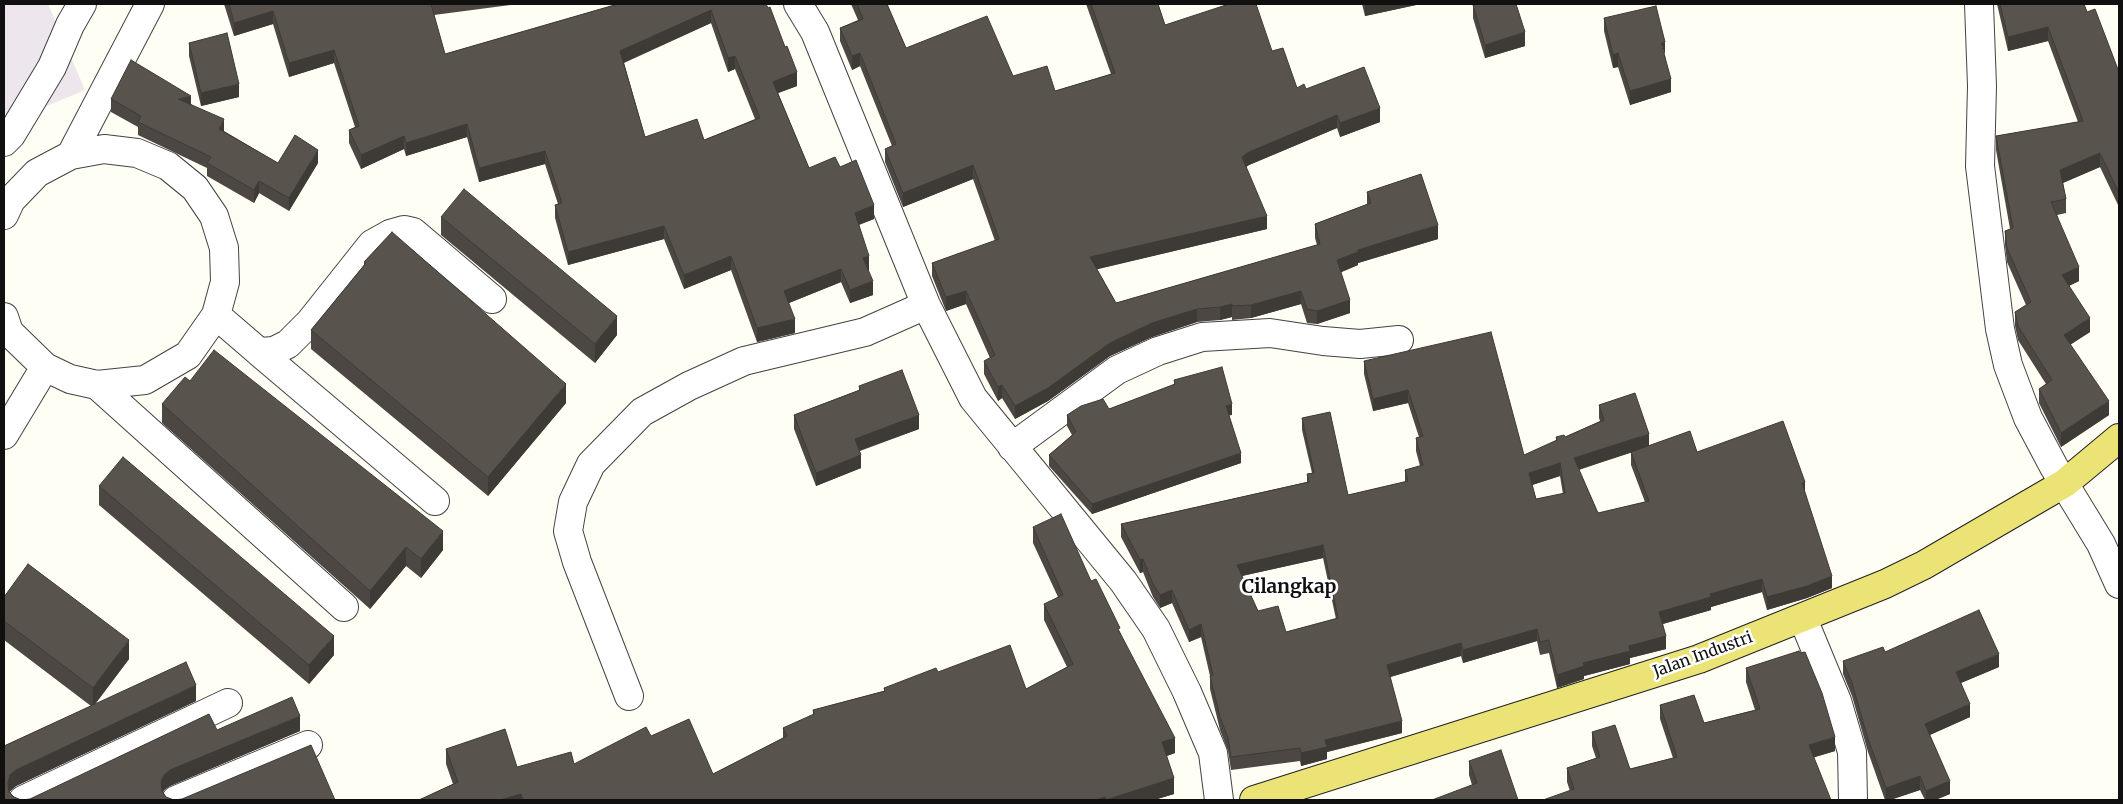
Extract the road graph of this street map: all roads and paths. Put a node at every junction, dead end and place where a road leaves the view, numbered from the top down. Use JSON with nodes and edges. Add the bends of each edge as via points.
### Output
{"nodes":[{"id":1,"x":82,"y":4,"type":"edge"},
{"id":2,"x":150,"y":4,"type":"edge"},
{"id":3,"x":798,"y":4,"type":"edge"},
{"id":4,"x":1979,"y":4,"type":"edge"},
{"id":5,"x":4,"y":142,"type":"edge"},
{"id":6,"x":71,"y":155,"type":"junction"},
{"id":7,"x":6,"y":206,"type":"edge"},
{"id":8,"x":492,"y":299,"type":"dead end"},
{"id":9,"x":926,"y":305,"type":"junction"},
{"id":10,"x":216,"y":315,"type":"junction"},
{"id":11,"x":4,"y":317,"type":"edge"},
{"id":12,"x":1399,"y":340,"type":"dead end"},
{"id":13,"x":259,"y":352,"type":"junction"},
{"id":14,"x":45,"y":368,"type":"junction"},
{"id":15,"x":96,"y":385,"type":"junction"},
{"id":16,"x":4,"y":435,"type":"edge"},
{"id":17,"x":2119,"y":438,"type":"edge"},
{"id":18,"x":1012,"y":447,"type":"junction"},
{"id":19,"x":2065,"y":483,"type":"junction"},
{"id":20,"x":435,"y":501,"type":"dead end"},
{"id":21,"x":2119,"y":584,"type":"edge"},
{"id":22,"x":344,"y":607,"type":"dead end"},
{"id":23,"x":1803,"y":619,"type":"junction"},
{"id":24,"x":629,"y":696,"type":"dead end"},
{"id":25,"x":228,"y":703,"type":"dead end"},
{"id":26,"x":308,"y":745,"type":"edge"},
{"id":27,"x":22,"y":800,"type":"edge"},
{"id":28,"x":176,"y":800,"type":"edge"},
{"id":29,"x":1219,"y":800,"type":"edge"},
{"id":30,"x":1254,"y":800,"type":"edge"},
{"id":31,"x":1853,"y":800,"type":"edge"}],
"edges":[{"from":1,"to":5,"type":"street","via":[[52,66]]},
{"from":2,"to":6,"type":"street"},
{"from":3,"to":9,"type":"street","via":[[815,32]]},
{"from":4,"to":19,"type":"street","via":[[1980,166],[2000,329],[2018,397]]},
{"from":6,"to":7,"type":"street","via":[[37,173]]},
{"from":6,"to":10,"type":"street","via":[[104,149],[137,153],[168,166],[195,188],[214,216],[224,248],[225,282]]},
{"from":8,"to":13,"type":"street","via":[[413,232],[404,230],[372,244],[310,322],[288,344],[274,351]]},
{"from":9,"to":18,"type":"street","via":[[973,398]]},
{"from":9,"to":24,"type":"street","via":[[866,332],[744,361],[689,386],[642,412],[591,464],[573,502],[568,531],[576,562]]},
{"from":10,"to":13,"type":"street"},
{"from":10,"to":15,"type":"street","via":[[188,355],[154,375],[145,380]]},
{"from":11,"to":14,"type":"street","via":[[9,332]]},
{"from":12,"to":18,"type":"street","via":[[1360,344],[1270,333],[1202,337],[1158,351],[1116,370]]},
{"from":13,"to":20,"type":"street"},
{"from":14,"to":15,"type":"street","via":[[70,379]]},
{"from":14,"to":16,"type":"street"},
{"from":15,"to":22,"type":"street"},
{"from":17,"to":19,"type":"main road","name":"Jalan Industri"},
{"from":18,"to":29,"type":"street","via":[[1123,581],[1156,629],[1213,754]]},
{"from":19,"to":21,"type":"street","via":[[2101,544]]},
{"from":19,"to":23,"type":"main road","name":"Jalan Industri","via":[[1924,565]]},
{"from":23,"to":30,"type":"main road","name":"Jalan Industri","via":[[1699,659]]},
{"from":23,"to":31,"type":"street","via":[[1837,701],[1852,752]]},
{"from":25,"to":27,"type":"street"},
{"from":26,"to":28,"type":"street"}]}
